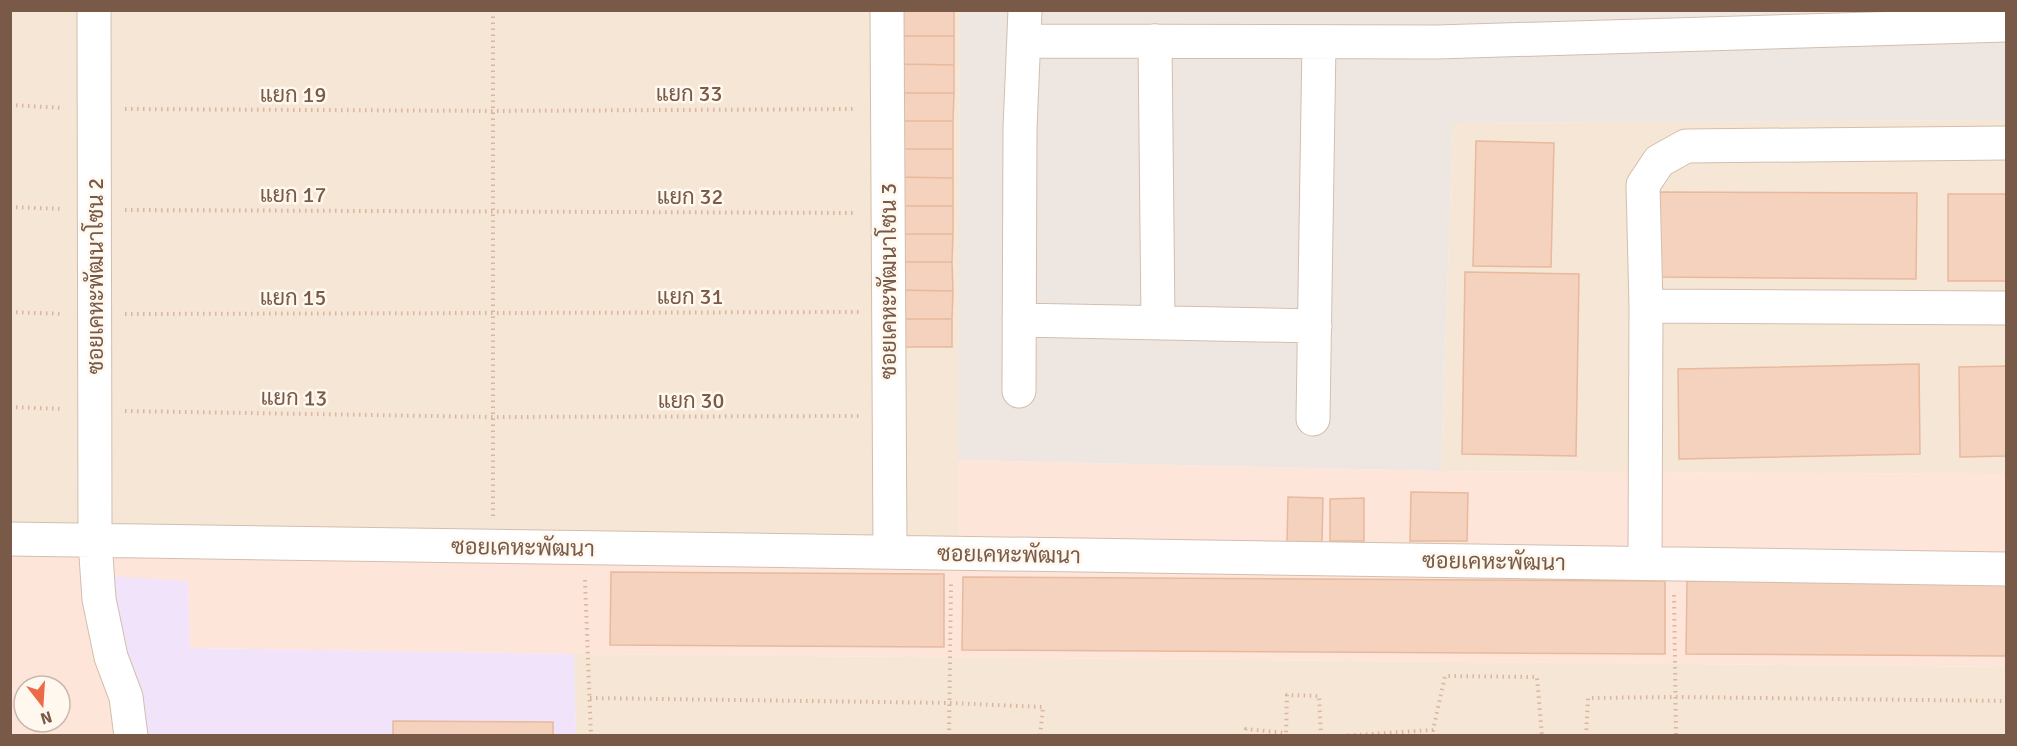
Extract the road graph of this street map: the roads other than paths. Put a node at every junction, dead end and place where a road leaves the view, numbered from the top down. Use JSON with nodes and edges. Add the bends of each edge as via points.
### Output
{"nodes":[{"id":1,"x":94,"y":10,"type":"edge"},
{"id":2,"x":887,"y":10,"type":"edge"},
{"id":3,"x":1025,"y":26,"type":"edge"},
{"id":4,"x":2007,"y":26,"type":"edge"},
{"id":5,"x":1155,"y":41,"type":"junction"},
{"id":6,"x":1319,"y":42,"type":"junction"},
{"id":7,"x":2007,"y":143,"type":"edge"},
{"id":8,"x":1646,"y":306,"type":"junction"},
{"id":9,"x":2007,"y":308,"type":"edge"},
{"id":10,"x":1019,"y":320,"type":"junction"},
{"id":11,"x":1158,"y":322,"type":"junction"},
{"id":12,"x":1315,"y":326,"type":"junction"},
{"id":13,"x":1019,"y":391,"type":"dead end"},
{"id":14,"x":1313,"y":419,"type":"dead end"},
{"id":15,"x":10,"y":539,"type":"edge"},
{"id":16,"x":95,"y":541,"type":"junction"},
{"id":17,"x":891,"y":552,"type":"junction"},
{"id":18,"x":1659,"y":564,"type":"junction"},
{"id":19,"x":2007,"y":569,"type":"edge"},
{"id":20,"x":131,"y":735,"type":"edge"}],
"edges":[{"from":1,"to":16,"type":"street","name":"ซอยเคหะพัฒนาโซน 2"},
{"from":2,"to":17,"type":"street","name":"ซอยเคหะพัฒนาโซน 3"},
{"from":3,"to":5,"type":"street"},
{"from":3,"to":10,"type":"street"},
{"from":4,"to":6,"type":"street"},
{"from":5,"to":6,"type":"street"},
{"from":5,"to":11,"type":"street"},
{"from":6,"to":12,"type":"street"},
{"from":7,"to":8,"type":"street","via":[[1686,146],[1659,160],[1643,185]]},
{"from":8,"to":9,"type":"street"},
{"from":8,"to":18,"type":"street"},
{"from":10,"to":11,"type":"street"},
{"from":10,"to":13,"type":"street"},
{"from":11,"to":12,"type":"street"},
{"from":12,"to":14,"type":"street"},
{"from":15,"to":16,"type":"street","name":"ซอยเคหะพัฒนา"},
{"from":16,"to":17,"type":"street","name":"ซอยเคหะพัฒนา"},
{"from":16,"to":20,"type":"street","name":"ซอยเคหะพัฒนาโซน 2","via":[[99,600],[111,657],[126,697]]},
{"from":17,"to":18,"type":"street","name":"ซอยเคหะพัฒนา"},
{"from":18,"to":19,"type":"street","name":"ซอยเคหะพัฒนา"}]}
